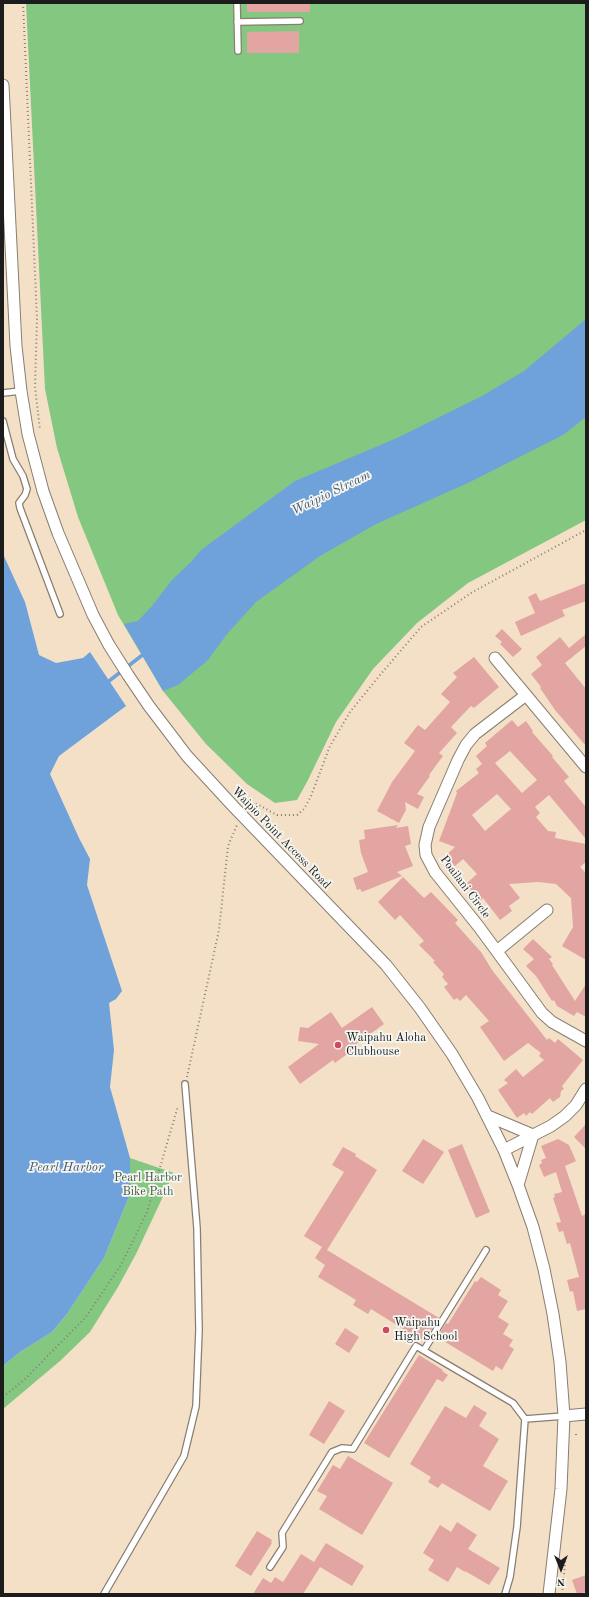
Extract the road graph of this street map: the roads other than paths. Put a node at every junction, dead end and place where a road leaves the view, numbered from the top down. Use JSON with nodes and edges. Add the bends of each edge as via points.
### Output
{"nodes":[{"id":1,"x":237,"y":3,"type":"edge"},
{"id":2,"x":300,"y":21,"type":"dead end"},
{"id":3,"x":238,"y":22,"type":"junction"},
{"id":4,"x":238,"y":52,"type":"dead end"},
{"id":5,"x":3,"y":84,"type":"edge"},
{"id":6,"x":6,"y":230,"type":"edge"},
{"id":7,"x":21,"y":391,"type":"junction"},
{"id":8,"x":3,"y":393,"type":"edge"},
{"id":9,"x":3,"y":421,"type":"edge"},
{"id":10,"x":60,"y":614,"type":"dead end"},
{"id":11,"x":495,"y":658,"type":"dead end"},
{"id":12,"x":526,"y":695,"type":"junction"},
{"id":13,"x":586,"y":767,"type":"edge"},
{"id":14,"x":547,"y":910,"type":"dead end"},
{"id":15,"x":496,"y":951,"type":"junction"},
{"id":16,"x":586,"y":1041,"type":"edge"},
{"id":17,"x":185,"y":1084,"type":"road end"},
{"id":18,"x":586,"y":1089,"type":"edge"},
{"id":19,"x":488,"y":1116,"type":"junction"},
{"id":20,"x":533,"y":1135,"type":"junction"},
{"id":21,"x":504,"y":1150,"type":"junction"},
{"id":22,"x":518,"y":1185,"type":"junction"},
{"id":23,"x":486,"y":1250,"type":"dead end"},
{"id":24,"x":424,"y":1350,"type":"junction"},
{"id":25,"x":586,"y":1414,"type":"edge"},
{"id":26,"x":564,"y":1416,"type":"junction"},
{"id":27,"x":525,"y":1419,"type":"junction"},
{"id":28,"x":270,"y":1568,"type":"dead end"},
{"id":29,"x":104,"y":1594,"type":"edge"},
{"id":30,"x":506,"y":1594,"type":"edge"},
{"id":31,"x":549,"y":1594,"type":"edge"}],
"edges":[{"from":1,"to":3,"type":"lane"},
{"from":2,"to":3,"type":"lane"},
{"from":3,"to":4,"type":"lane"},
{"from":5,"to":6,"type":"street","name":"Waipio Point Access Road"},
{"from":6,"to":7,"type":"street","name":"Waipio Point Access Road"},
{"from":7,"to":8,"type":"lane"},
{"from":7,"to":19,"type":"street","name":"Waipio Point Access Road","via":[[28,434],[43,491],[76,577],[109,645],[148,706],[187,756],[241,815],[391,971],[452,1054]]},
{"from":9,"to":10,"type":"lane","via":[[13,459],[27,489],[26,495],[19,503],[20,508]]},
{"from":11,"to":12,"type":"street"},
{"from":12,"to":13,"type":"street"},
{"from":12,"to":15,"type":"street","name":"Poailani Circle","via":[[475,734],[466,745],[429,827],[425,845],[426,855],[435,872]]},
{"from":14,"to":15,"type":"street"},
{"from":15,"to":16,"type":"street","name":"Poailani Circle","via":[[542,1013],[552,1022]]},
{"from":17,"to":29,"type":"lane","via":[[197,1228],[199,1330],[196,1406],[184,1456]]},
{"from":18,"to":20,"type":"street","via":[[565,1116]]},
{"from":19,"to":20,"type":"street"},
{"from":19,"to":21,"type":"street","name":"Waipio Point Access Road"},
{"from":20,"to":21,"type":"street"},
{"from":20,"to":22,"type":"street"},
{"from":21,"to":22,"type":"street","name":"Waipio Point Access Road"},
{"from":22,"to":26,"type":"street","name":"Waipio Point Access Road","via":[[533,1227],[553,1314]]},
{"from":23,"to":24,"type":"lane"},
{"from":24,"to":27,"type":"lane","via":[[513,1403]]},
{"from":24,"to":28,"type":"lane","via":[[416,1346],[353,1449],[342,1448],[332,1452],[282,1533],[283,1547]]},
{"from":25,"to":26,"type":"street"},
{"from":26,"to":27,"type":"lane"},
{"from":26,"to":31,"type":"street","name":"Waipio Point Access Road","via":[[561,1489]]},
{"from":27,"to":30,"type":"lane","via":[[517,1527]]}]}
